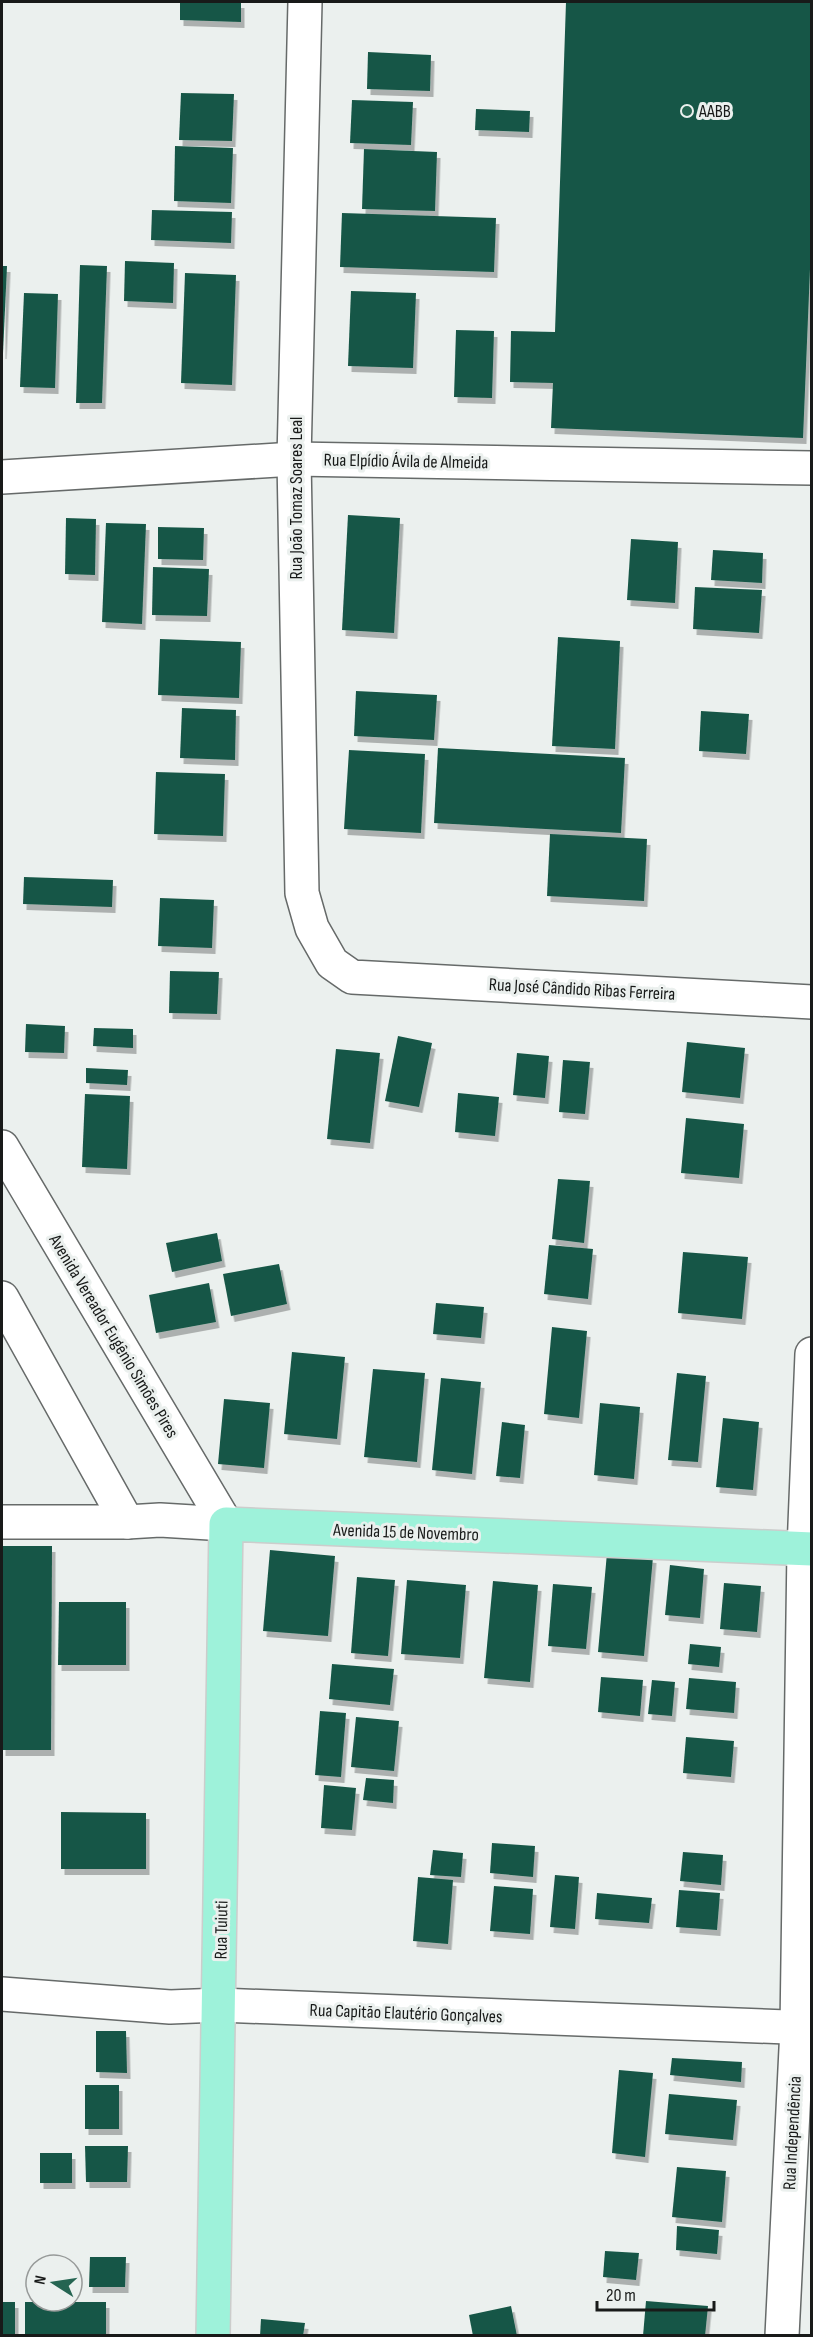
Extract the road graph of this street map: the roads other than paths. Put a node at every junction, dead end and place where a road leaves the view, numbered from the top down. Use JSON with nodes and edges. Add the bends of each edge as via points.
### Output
{"nodes":[{"id":1,"x":305,"y":2,"type":"edge"},
{"id":2,"x":294,"y":459,"type":"junction"},
{"id":3,"x":812,"y":468,"type":"edge"},
{"id":4,"x":2,"y":477,"type":"edge"},
{"id":5,"x":352,"y":977,"type":"joint"},
{"id":6,"x":812,"y":1002,"type":"edge"},
{"id":7,"x":7,"y":1169,"type":"edge"},
{"id":8,"x":2,"y":1298,"type":"edge"},
{"id":9,"x":812,"y":1354,"type":"edge"},
{"id":10,"x":2,"y":1522,"type":"edge"},
{"id":11,"x":127,"y":1522,"type":"junction"},
{"id":12,"x":226,"y":1524,"type":"junction"},
{"id":13,"x":808,"y":1549,"type":"edge"},
{"id":14,"x":2,"y":1994,"type":"edge"},
{"id":15,"x":220,"y":2005,"type":"junction"},
{"id":16,"x":804,"y":2028,"type":"edge"},
{"id":17,"x":213,"y":2336,"type":"edge"},
{"id":18,"x":782,"y":2336,"type":"edge"}],
"edges":[{"from":1,"to":2,"type":"street","name":"Rua João Tomaz Soares Leal"},
{"from":2,"to":3,"type":"street","name":"Rua Elpídio Ávila de Almeida"},
{"from":2,"to":4,"type":"street","name":"Rua Elpídio Ávila de Almeida"},
{"from":2,"to":5,"type":"street","name":"Rua João Tomaz Soares Leal","via":[[302,893],[312,928],[332,963]]},
{"from":5,"to":6,"type":"street","name":"Rua José Cândido Ribas Ferreira"},
{"from":7,"to":12,"type":"street","name":"Avenida Vereador Eugênio Simões Pires"},
{"from":8,"to":11,"type":"street"},
{"from":9,"to":13,"type":"street","name":"Rua Independência"},
{"from":10,"to":11,"type":"street","name":"Avenida 15 de Novembro"},
{"from":11,"to":12,"type":"street","name":"Avenida 15 de Novembro"},
{"from":12,"to":13,"type":"main road","name":"Avenida 15 de Novembro"},
{"from":12,"to":15,"type":"main road","name":"Rua Tuiuti"},
{"from":13,"to":16,"type":"street","name":"Rua Independência"},
{"from":14,"to":15,"type":"street","name":"Rua Capitão Elautério Gonçalves","via":[[170,2007]]},
{"from":15,"to":16,"type":"street","name":"Rua Capitão Elautério Gonçalves"},
{"from":15,"to":17,"type":"main road","name":"Rua Tuiuti"},
{"from":16,"to":18,"type":"street","name":"Rua Independência"}]}
